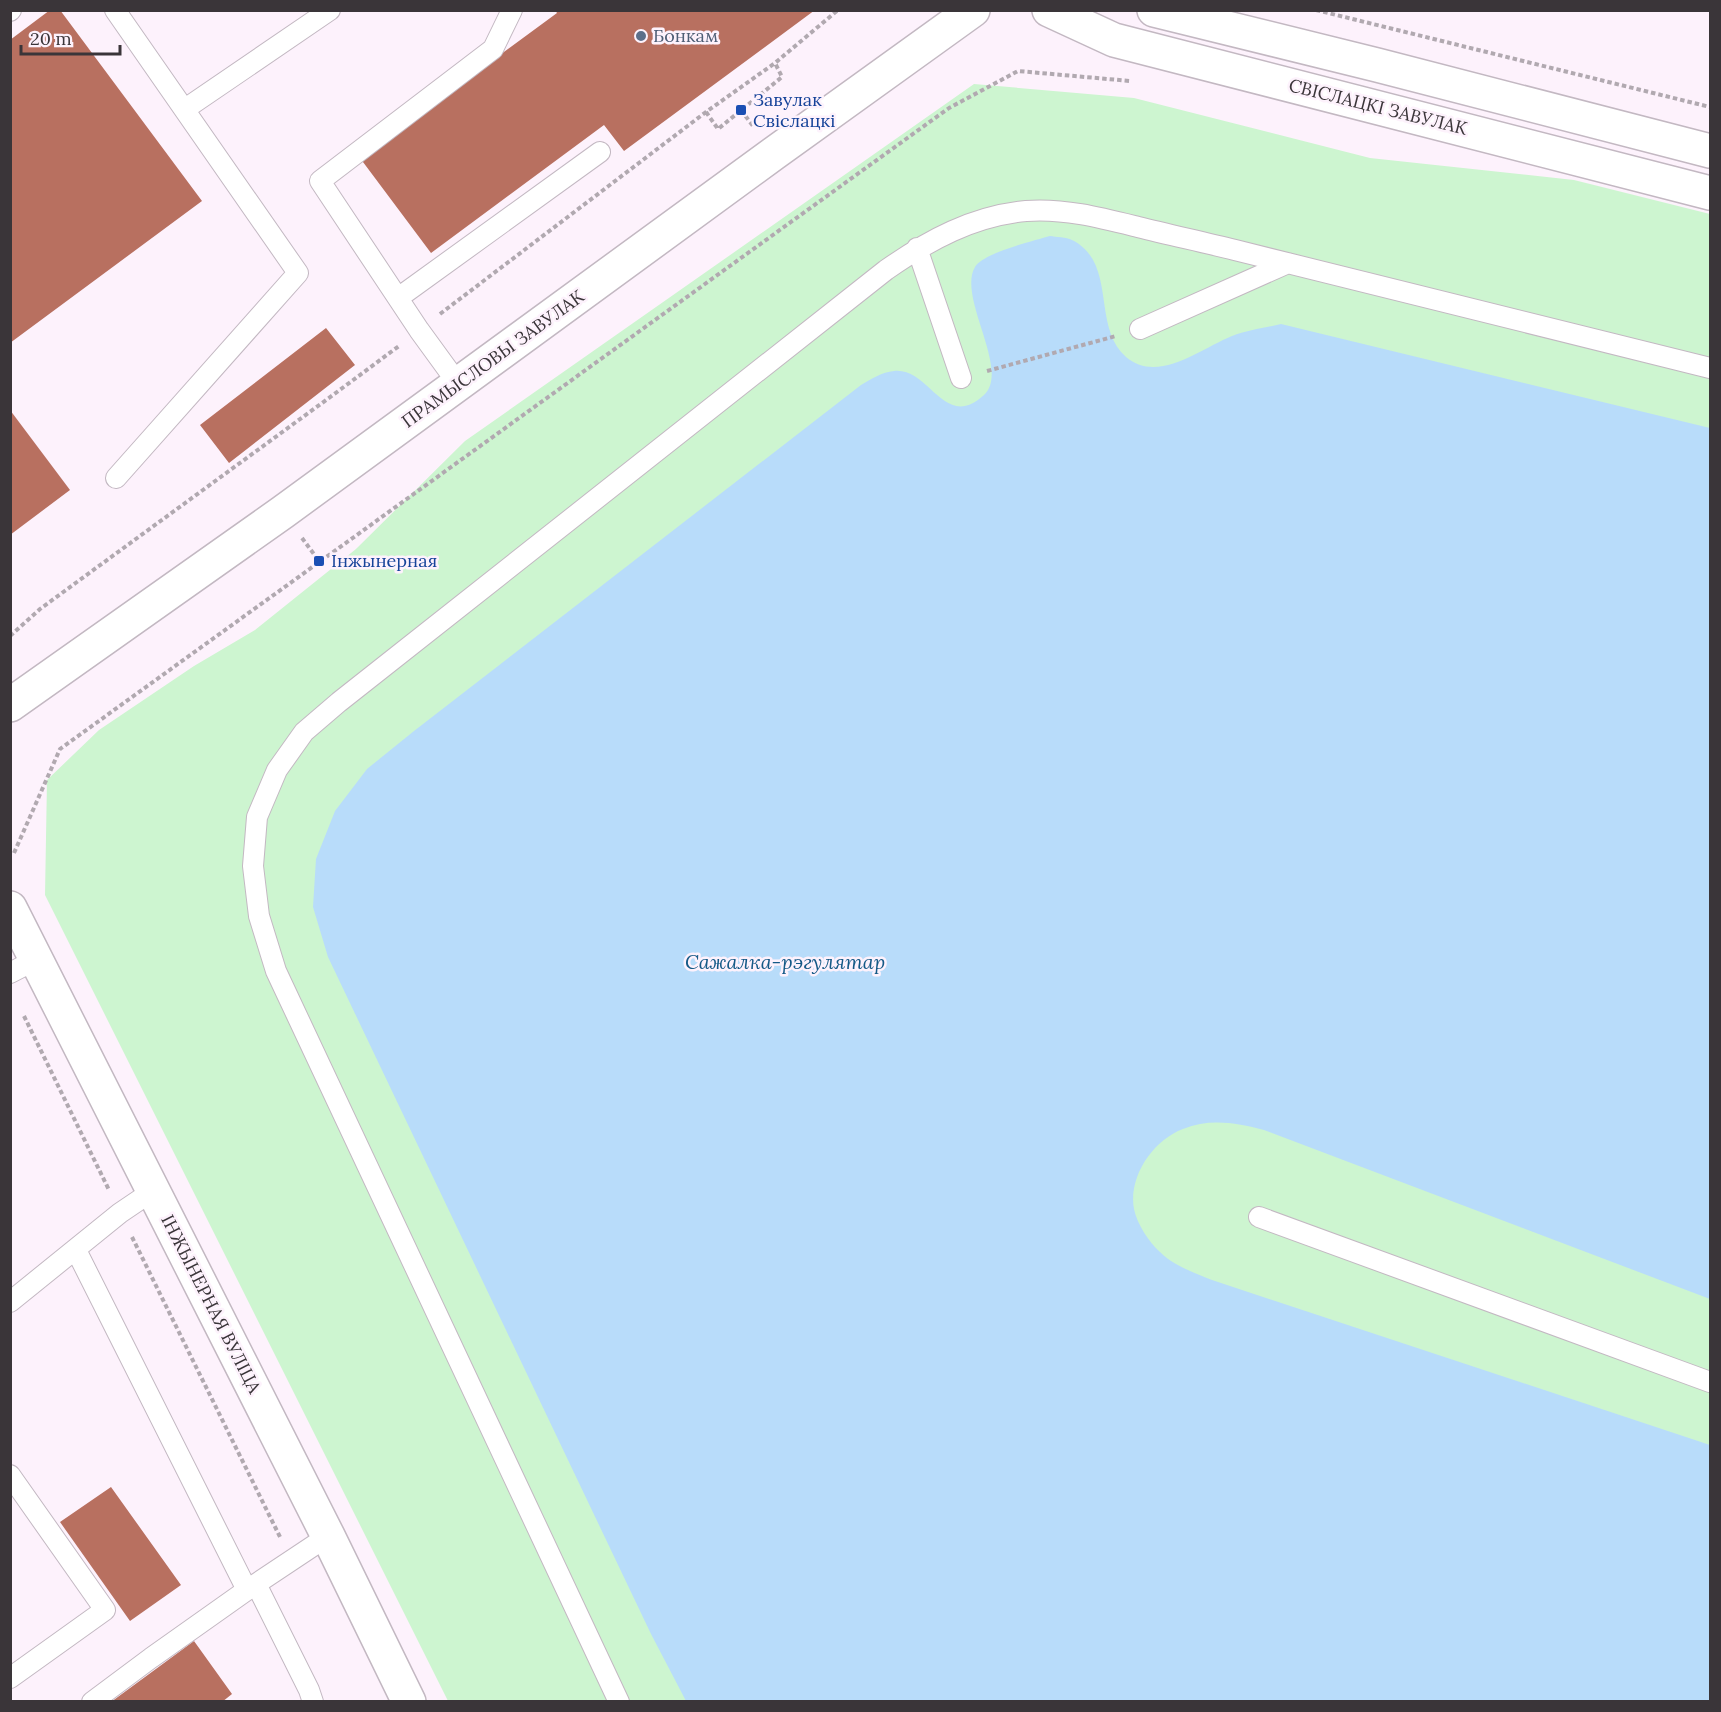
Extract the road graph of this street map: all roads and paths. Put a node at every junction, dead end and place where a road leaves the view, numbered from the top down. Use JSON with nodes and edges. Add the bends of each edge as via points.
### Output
{"nodes":[{"id":1,"x":115,"y":10,"type":"edge"},
{"id":2,"x":330,"y":10,"type":"edge"},
{"id":3,"x":512,"y":10,"type":"edge"},
{"id":4,"x":974,"y":10,"type":"edge"},
{"id":5,"x":1049,"y":10,"type":"edge"},
{"id":6,"x":1154,"y":10,"type":"edge"},
{"id":7,"x":1316,"y":10,"type":"edge"},
{"id":8,"x":774,"y":63,"type":"dead end"},
{"id":9,"x":1136,"y":81,"type":"dead end"},
{"id":10,"x":1710,"y":107,"type":"edge"},
{"id":11,"x":184,"y":110,"type":"junction"},
{"id":12,"x":706,"y":112,"type":"dead end"},
{"id":13,"x":1710,"y":151,"type":"edge"},
{"id":14,"x":600,"y":152,"type":"dead end"},
{"id":15,"x":1710,"y":193,"type":"edge"},
{"id":16,"x":917,"y":248,"type":"junction"},
{"id":17,"x":1288,"y":263,"type":"junction"},
{"id":18,"x":398,"y":298,"type":"junction"},
{"id":19,"x":1140,"y":329,"type":"joint"},
{"id":20,"x":1710,"y":368,"type":"edge"},
{"id":21,"x":961,"y":378,"type":"joint"},
{"id":22,"x":459,"y":385,"type":"junction"},
{"id":23,"x":116,"y":478,"type":"dead end"},
{"id":24,"x":10,"y":705,"type":"edge"},
{"id":25,"x":14,"y":853,"type":"dead end"},
{"id":26,"x":10,"y":908,"type":"edge"},
{"id":27,"x":24,"y":966,"type":"edge"},
{"id":28,"x":21,"y":1010,"type":"dead end"},
{"id":29,"x":154,"y":1190,"type":"junction"},
{"id":30,"x":120,"y":1213,"type":"junction"},
{"id":31,"x":1259,"y":1217,"type":"dead end"},
{"id":32,"x":76,"y":1250,"type":"junction"},
{"id":33,"x":10,"y":1302,"type":"edge"},
{"id":34,"x":1710,"y":1382,"type":"edge"},
{"id":35,"x":10,"y":1475,"type":"edge"},
{"id":36,"x":328,"y":1536,"type":"junction"},
{"id":37,"x":292,"y":1560,"type":"junction"},
{"id":38,"x":251,"y":1587,"type":"junction"},
{"id":39,"x":10,"y":1678,"type":"edge"},
{"id":40,"x":309,"y":1698,"type":"edge"},
{"id":41,"x":92,"y":1701,"type":"edge"},
{"id":42,"x":409,"y":1701,"type":"edge"},
{"id":43,"x":620,"y":1701,"type":"edge"}],
"edges":[{"from":1,"to":11,"type":"lane"},
{"from":2,"to":11,"type":"lane"},
{"from":3,"to":18,"type":"lane","via":[[493,49],[321,181]]},
{"from":4,"to":22,"type":"main road","name":"ПРАМЫСЛОВЫ ЗАВУЛАК"},
{"from":5,"to":15,"type":"main road","name":"СВІСЛАЦКІ ЗАВУЛАК","via":[[1114,40]]},
{"from":6,"to":13,"type":"main road"},
{"from":7,"to":10,"type":"path"},
{"from":8,"to":12,"type":"path","via":[[782,77],[718,129]]},
{"from":9,"to":25,"type":"path","via":[[1018,71],[949,108],[60,749]]},
{"from":11,"to":23,"type":"lane","via":[[298,273]]},
{"from":14,"to":18,"type":"lane"},
{"from":16,"to":17,"type":"lane","via":[[988,218],[1028,211],[1069,212]]},
{"from":16,"to":21,"type":"lane"},
{"from":16,"to":43,"type":"lane","via":[[304,732],[277,770],[257,817],[253,866],[256,896],[276,971]]},
{"from":17,"to":19,"type":"lane"},
{"from":17,"to":20,"type":"lane"},
{"from":18,"to":22,"type":"lane"},
{"from":19,"to":21,"type":"path"},
{"from":22,"to":24,"type":"main road","name":"ПРАМЫСЛОВЫ ЗАВУЛАК"},
{"from":26,"to":27,"type":"main road","name":"ІНЖЫНЕРНАЯ ВУЛІЦА"},
{"from":27,"to":29,"type":"main road","name":"ІНЖЫНЕРНАЯ ВУЛІЦА"},
{"from":28,"to":30,"type":"path"},
{"from":29,"to":30,"type":"lane"},
{"from":29,"to":36,"type":"main road","name":"ІНЖЫНЕРНАЯ ВУЛІЦА"},
{"from":30,"to":32,"type":"lane"},
{"from":30,"to":37,"type":"path"},
{"from":31,"to":34,"type":"lane"},
{"from":32,"to":33,"type":"lane"},
{"from":32,"to":38,"type":"lane"},
{"from":35,"to":39,"type":"lane","via":[[105,1610]]},
{"from":36,"to":37,"type":"lane"},
{"from":36,"to":42,"type":"main road","name":"ІНЖЫНЕРНАЯ ВУЛІЦА"},
{"from":37,"to":38,"type":"lane"},
{"from":38,"to":40,"type":"lane"},
{"from":38,"to":41,"type":"lane"}]}
